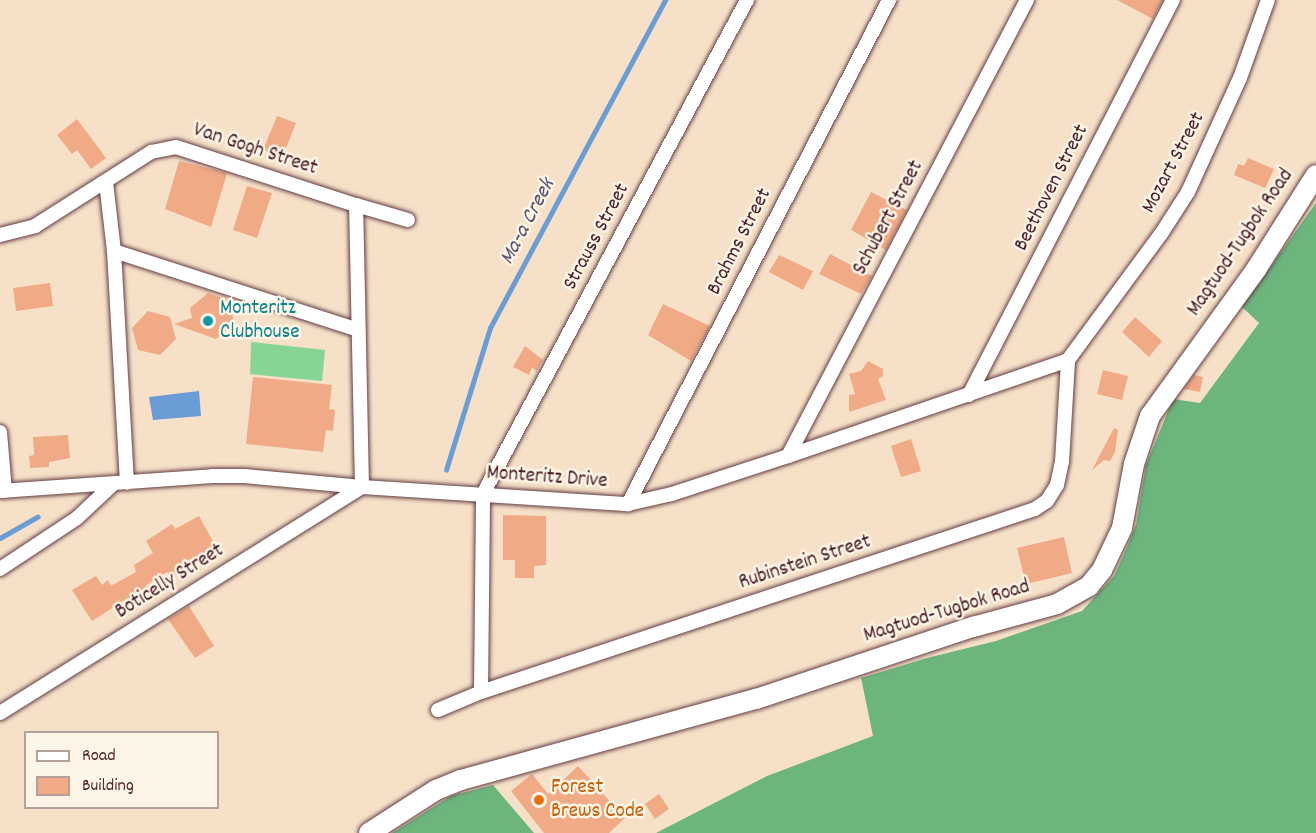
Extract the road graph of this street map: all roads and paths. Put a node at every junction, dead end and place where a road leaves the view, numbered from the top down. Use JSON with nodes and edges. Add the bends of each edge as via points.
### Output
{"nodes":[{"id":1,"x":747,"y":0,"type":"edge"},
{"id":2,"x":889,"y":0,"type":"edge"},
{"id":3,"x":1027,"y":0,"type":"edge"},
{"id":4,"x":1173,"y":0,"type":"edge"},
{"id":5,"x":1268,"y":0,"type":"edge"},
{"id":6,"x":1316,"y":175,"type":"edge"},
{"id":7,"x":106,"y":182,"type":"junction"},
{"id":8,"x":356,"y":206,"type":"junction"},
{"id":9,"x":408,"y":219,"type":"dead end"},
{"id":10,"x":0,"y":235,"type":"edge"},
{"id":11,"x":114,"y":251,"type":"junction"},
{"id":12,"x":358,"y":330,"type":"junction"},
{"id":13,"x":1068,"y":360,"type":"junction"},
{"id":14,"x":969,"y":395,"type":"junction"},
{"id":15,"x":0,"y":432,"type":"edge"},
{"id":16,"x":788,"y":456,"type":"junction"},
{"id":17,"x":127,"y":483,"type":"junction"},
{"id":18,"x":112,"y":485,"type":"junction"},
{"id":19,"x":362,"y":487,"type":"junction"},
{"id":20,"x":2,"y":491,"type":"edge"},
{"id":21,"x":483,"y":494,"type":"junction"},
{"id":22,"x":628,"y":504,"type":"junction"},
{"id":23,"x":0,"y":569,"type":"edge"},
{"id":24,"x":481,"y":692,"type":"junction"},
{"id":25,"x":438,"y":710,"type":"dead end"},
{"id":26,"x":0,"y":713,"type":"edge"},
{"id":27,"x":369,"y":833,"type":"edge"}],
"edges":[{"from":1,"to":21,"type":"street","name":"Strauss Street"},
{"from":2,"to":22,"type":"street","name":"Brahms Street"},
{"from":3,"to":16,"type":"street","name":"Schubert Street"},
{"from":4,"to":14,"type":"street","name":"Beethoven Street"},
{"from":5,"to":13,"type":"street","name":"Mozart Street","via":[[1240,78],[1188,192]]},
{"from":6,"to":27,"type":"main road","name":"Magtuod-Tugbok Road","via":[[1257,268],[1150,416],[1134,464],[1122,528],[1102,570],[1082,591],[1057,604],[973,627],[756,699],[461,780],[436,790]]},
{"from":7,"to":8,"type":"street","name":"Van Gogh Street","via":[[151,152],[176,147]]},
{"from":7,"to":10,"type":"street","name":"Van Gogh Street","via":[[36,226]]},
{"from":7,"to":11,"type":"street"},
{"from":8,"to":9,"type":"street","name":"Van Gogh Street"},
{"from":8,"to":12,"type":"street"},
{"from":11,"to":12,"type":"street"},
{"from":11,"to":17,"type":"street"},
{"from":12,"to":19,"type":"street"},
{"from":13,"to":14,"type":"street","name":"Monteritz Drive"},
{"from":13,"to":24,"type":"street","name":"Rubinstein Street","via":[[1057,485],[1047,501],[1035,509]]},
{"from":14,"to":16,"type":"street","name":"Monteritz Drive"},
{"from":15,"to":20,"type":"street"},
{"from":16,"to":22,"type":"street","name":"Monteritz Drive","via":[[672,494]]},
{"from":17,"to":18,"type":"street","name":"Monteritz Drive"},
{"from":17,"to":19,"type":"street","name":"Monteritz Drive","via":[[244,476]]},
{"from":18,"to":20,"type":"street","name":"Monteritz Drive"},
{"from":18,"to":23,"type":"street","via":[[77,518]]},
{"from":19,"to":21,"type":"street","name":"Monteritz Drive"},
{"from":19,"to":26,"type":"street","name":"Boticelly Street"},
{"from":21,"to":22,"type":"street","name":"Monteritz Drive"},
{"from":21,"to":24,"type":"street"},
{"from":24,"to":25,"type":"street","name":"Rubinstein Street"}]}
